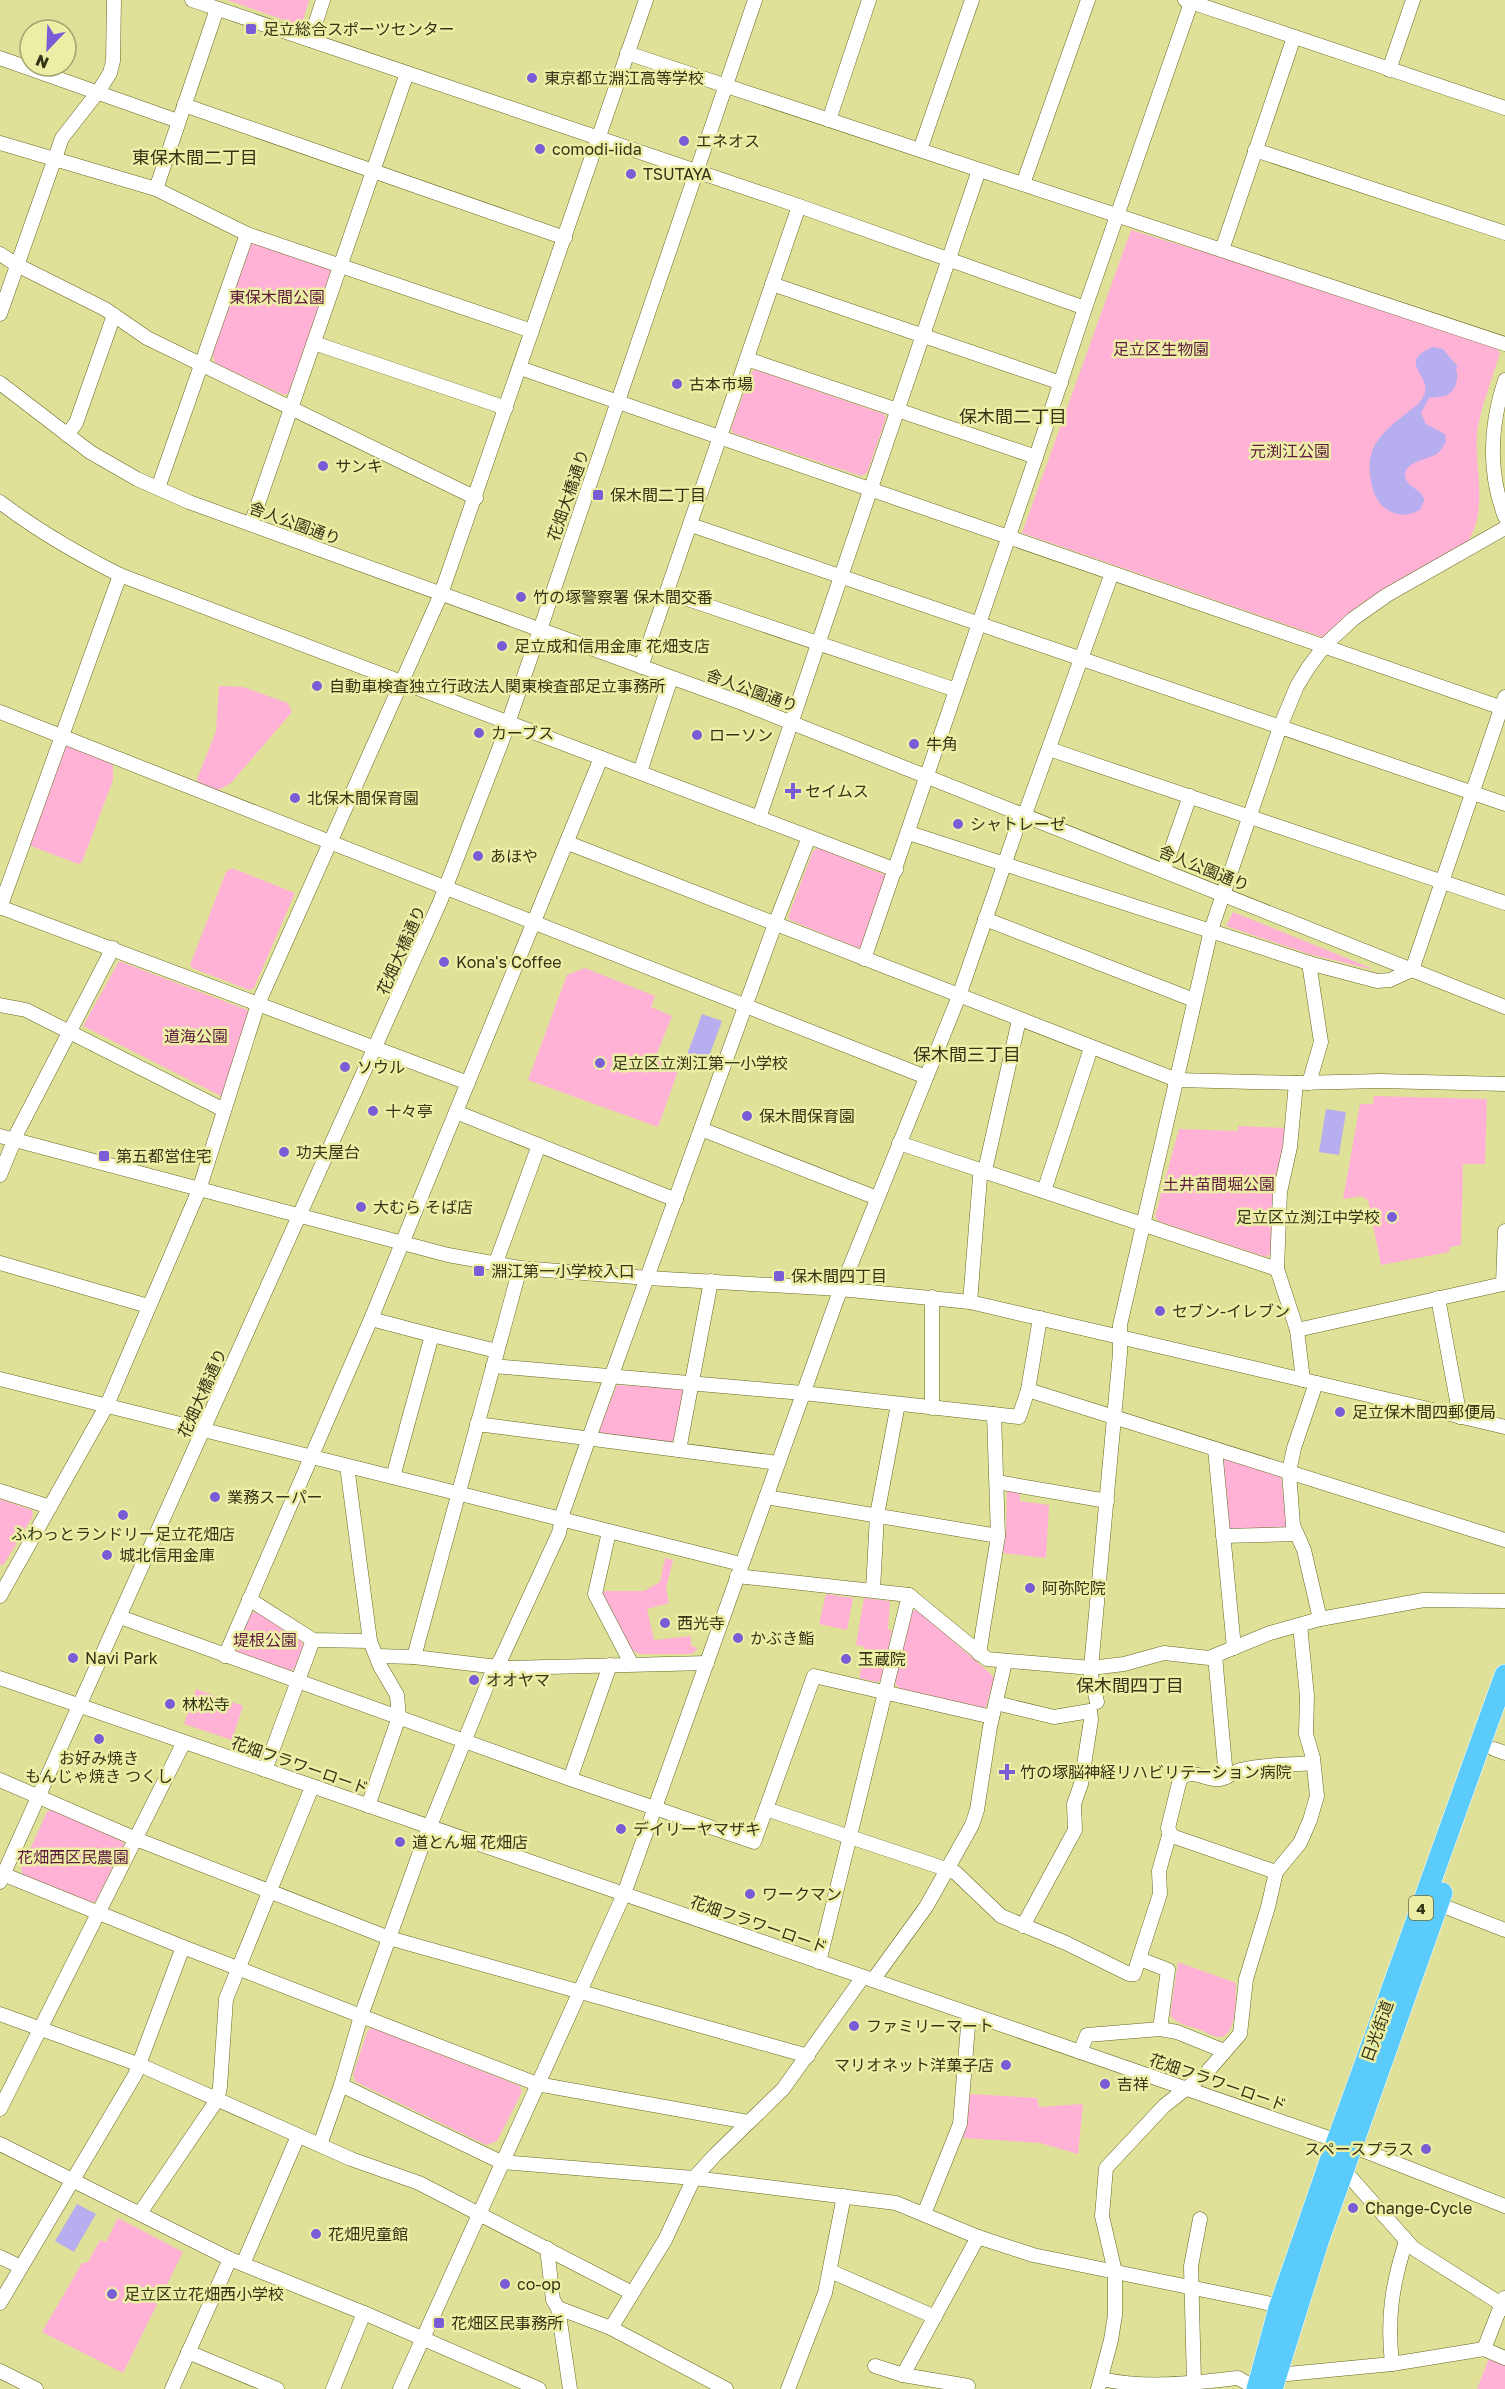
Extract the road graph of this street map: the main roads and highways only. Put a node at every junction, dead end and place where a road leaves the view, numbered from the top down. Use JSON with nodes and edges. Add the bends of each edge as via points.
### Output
{"nodes":[{"id":1,"x":1505,"y":1675,"type":"edge"},
{"id":2,"x":1505,"y":1718,"type":"edge"},
{"id":3,"x":1499,"y":1751,"type":"edge"},
{"id":4,"x":1344,"y":2143,"type":"junction"},
{"id":5,"x":1275,"y":2382,"type":"edge"},
{"id":6,"x":1248,"y":2387,"type":"edge"}],
"edges":[{"from":1,"to":4,"type":"highway","name":"日光街道","number":"4"},
{"from":2,"to":3,"type":"highway","name":"日光街道","number":"4"},
{"from":3,"to":4,"type":"highway","name":"日光街道","number":"4"},
{"from":4,"to":5,"type":"highway","name":"日光街道","number":"4","via":[[1343,2169]]},
{"from":4,"to":6,"type":"highway","name":"日光街道","number":"4"}]}
